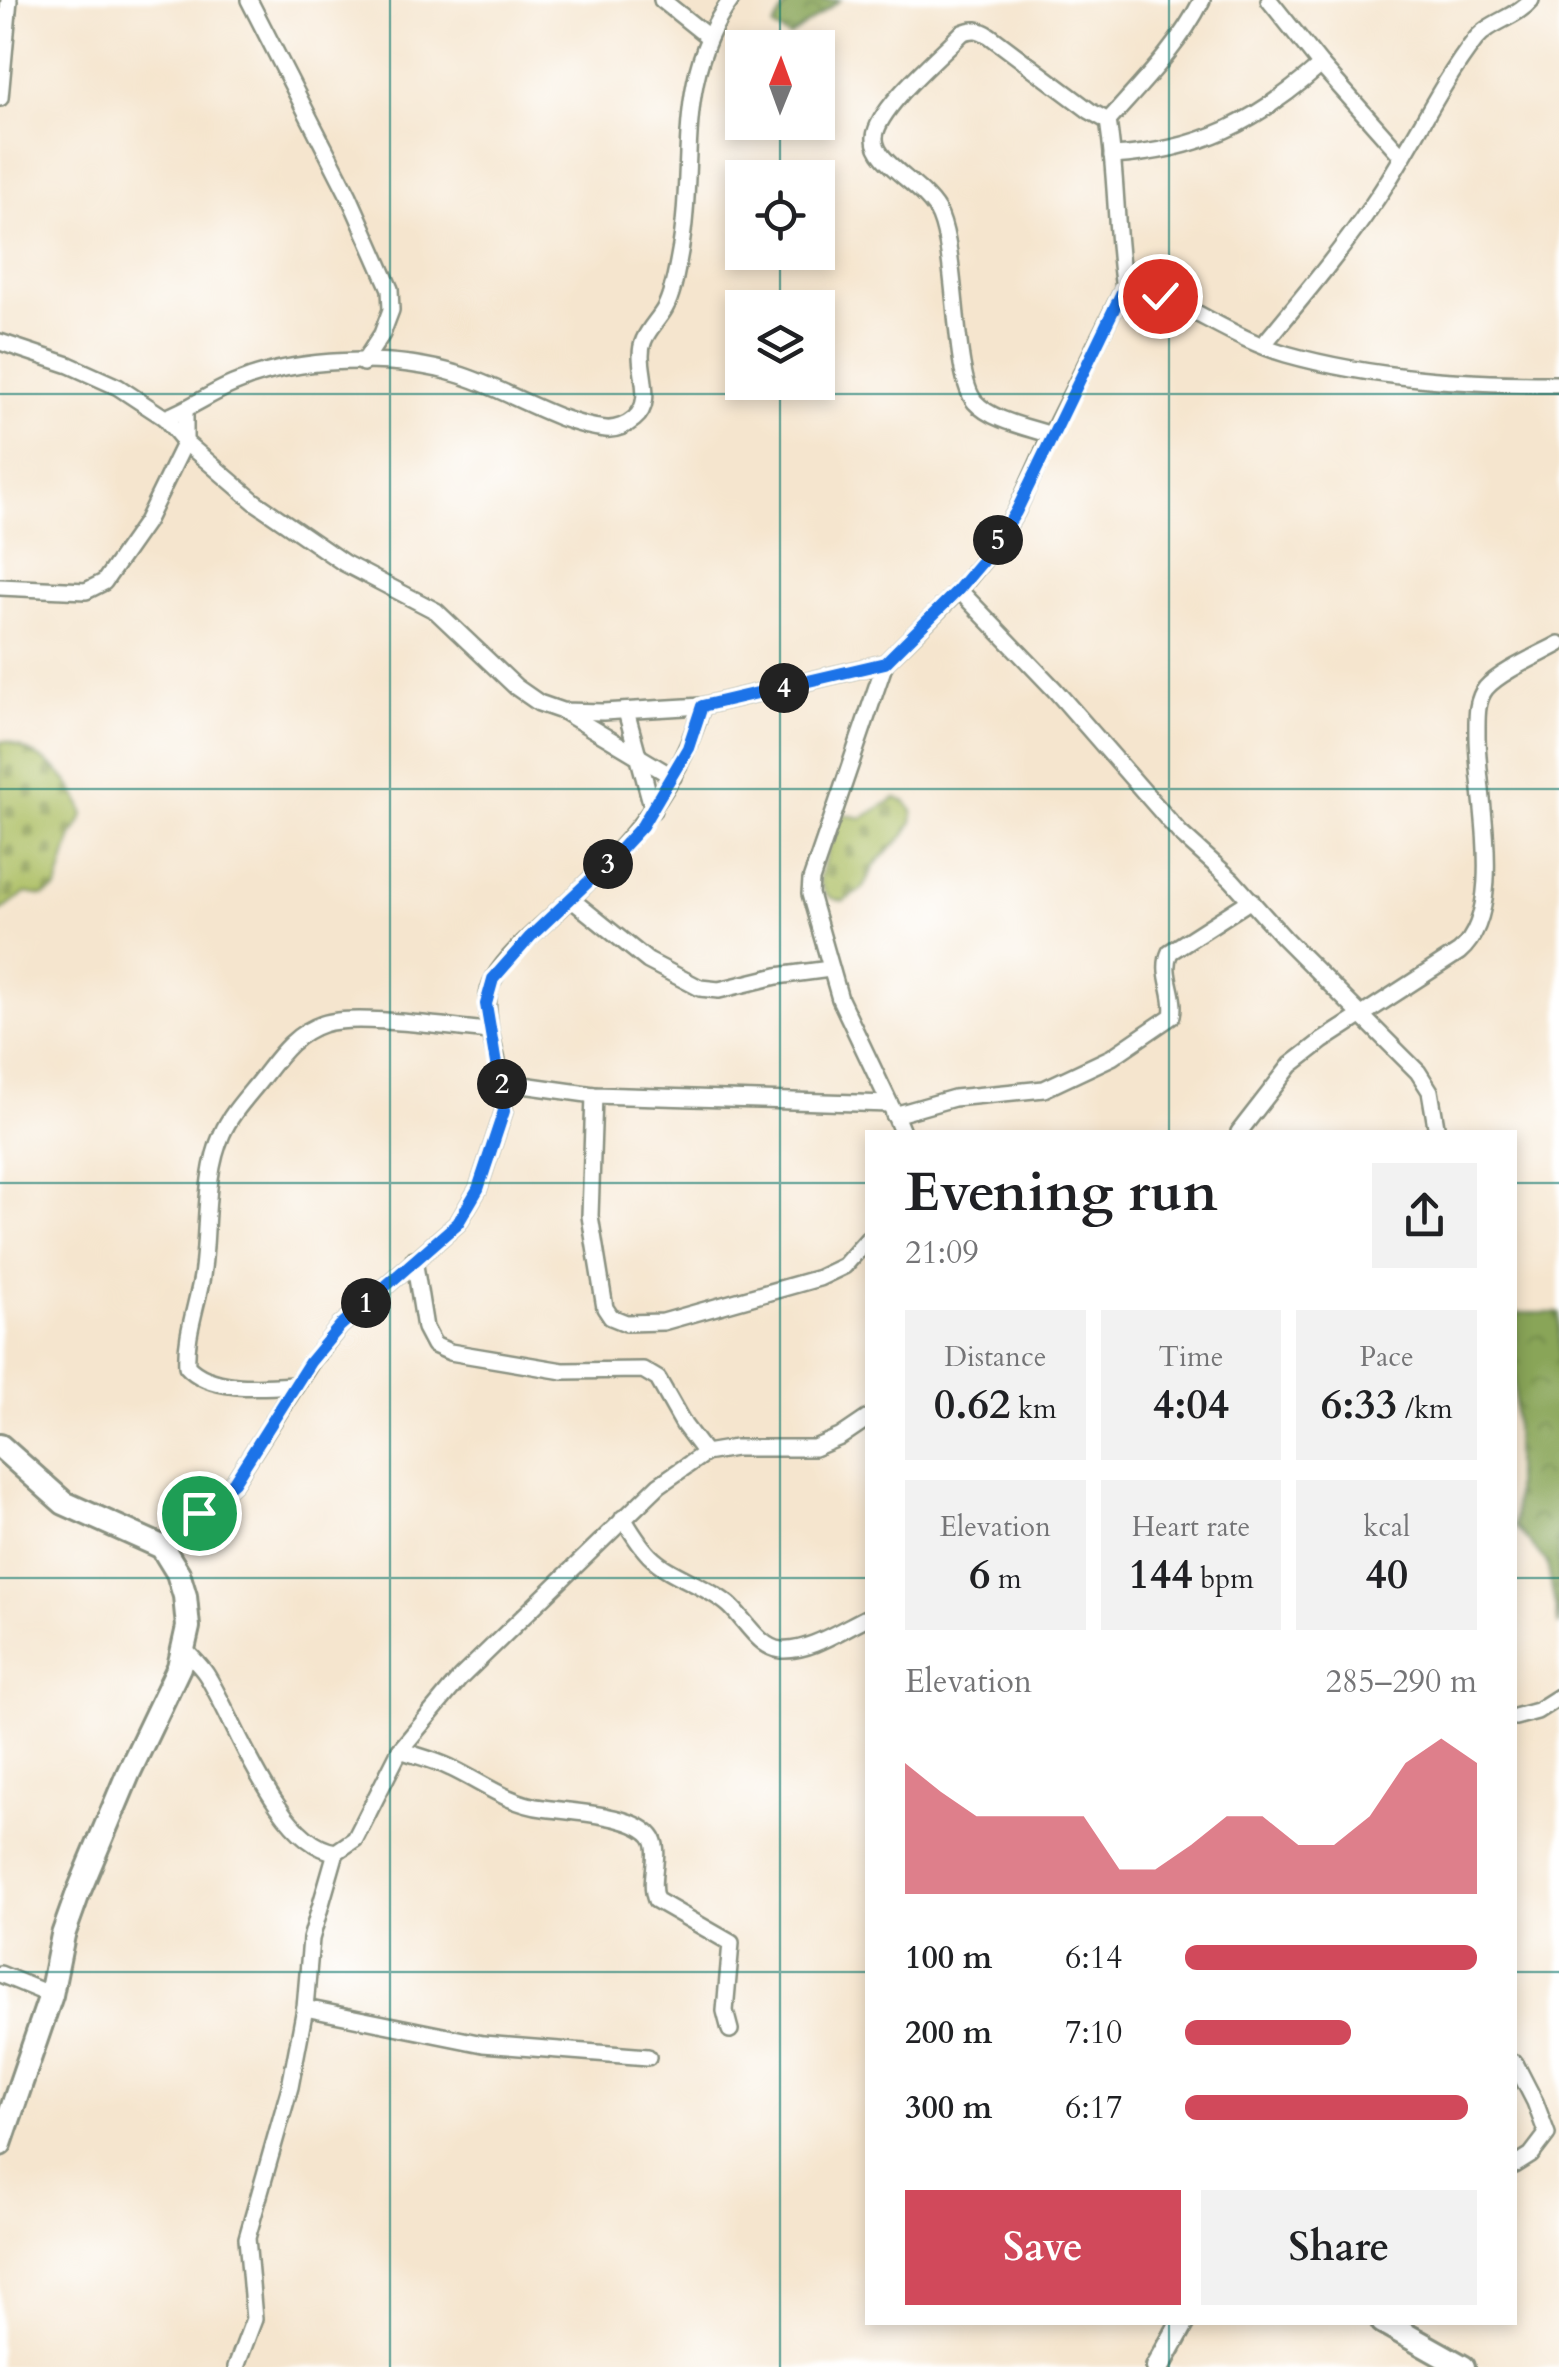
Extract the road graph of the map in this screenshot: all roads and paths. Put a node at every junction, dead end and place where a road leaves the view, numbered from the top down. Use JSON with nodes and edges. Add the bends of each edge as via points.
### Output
{"nodes":[{"id":1,"x":9,"y":0,"type":"edge"},
{"id":2,"x":249,"y":0,"type":"edge"},
{"id":3,"x":662,"y":0,"type":"edge"},
{"id":4,"x":731,"y":0,"type":"edge"},
{"id":5,"x":1202,"y":0,"type":"edge"},
{"id":6,"x":1270,"y":0,"type":"edge"},
{"id":7,"x":1531,"y":0,"type":"edge"},
{"id":8,"x":707,"y":36,"type":"junction"},
{"id":9,"x":1320,"y":65,"type":"junction"},
{"id":10,"x":0,"y":98,"type":"edge"},
{"id":11,"x":1108,"y":121,"type":"junction"},
{"id":12,"x":1401,"y":154,"type":"junction"},
{"id":13,"x":1112,"y":156,"type":"junction"},
{"id":14,"x":1124,"y":288,"type":"junction"},
{"id":15,"x":0,"y":342,"type":"edge"},
{"id":16,"x":1263,"y":345,"type":"junction"},
{"id":17,"x":363,"y":363,"type":"junction"},
{"id":18,"x":1559,"y":384,"type":"edge"},
{"id":19,"x":185,"y":411,"type":"junction"},
{"id":20,"x":165,"y":418,"type":"junction"},
{"id":21,"x":1051,"y":436,"type":"junction"},
{"id":22,"x":185,"y":442,"type":"junction"},
{"id":23,"x":0,"y":587,"type":"edge"},
{"id":24,"x":958,"y":590,"type":"junction"},
{"id":25,"x":1559,"y":644,"type":"edge"},
{"id":26,"x":885,"y":663,"type":"junction"},
{"id":27,"x":702,"y":706,"type":"junction"},
{"id":28,"x":562,"y":711,"type":"junction"},
{"id":29,"x":626,"y":711,"type":"junction"},
{"id":30,"x":638,"y":757,"type":"junction"},
{"id":31,"x":673,"y":777,"type":"junction"},
{"id":32,"x":653,"y":810,"type":"junction"},
{"id":33,"x":571,"y":898,"type":"junction"},
{"id":34,"x":1251,"y":900,"type":"junction"},
{"id":35,"x":830,"y":969,"type":"junction"},
{"id":36,"x":1360,"y":1016,"type":"junction"},
{"id":37,"x":490,"y":1031,"type":"junction"},
{"id":38,"x":502,"y":1082,"type":"junction"},
{"id":39,"x":594,"y":1094,"type":"junction"},
{"id":40,"x":892,"y":1110,"type":"junction"},
{"id":41,"x":901,"y":1130,"type":"edge"},
{"id":42,"x":1240,"y":1130,"type":"edge"},
{"id":43,"x":1438,"y":1130,"type":"edge"},
{"id":44,"x":865,"y":1242,"type":"edge"},
{"id":45,"x":414,"y":1258,"type":"junction"},
{"id":46,"x":296,"y":1385,"type":"junction"},
{"id":47,"x":865,"y":1420,"type":"edge"},
{"id":48,"x":0,"y":1446,"type":"edge"},
{"id":49,"x":705,"y":1453,"type":"junction"},
{"id":50,"x":623,"y":1518,"type":"junction"},
{"id":51,"x":162,"y":1547,"type":"junction"},
{"id":52,"x":865,"y":1617,"type":"edge"},
{"id":53,"x":185,"y":1650,"type":"junction"},
{"id":54,"x":1559,"y":1697,"type":"edge"},
{"id":55,"x":1517,"y":1716,"type":"edge"},
{"id":56,"x":400,"y":1750,"type":"junction"},
{"id":57,"x":336,"y":1852,"type":"junction"},
{"id":58,"x":0,"y":1974,"type":"edge"},
{"id":59,"x":50,"y":1996,"type":"junction"},
{"id":60,"x":305,"y":2008,"type":"junction"},
{"id":61,"x":730,"y":2030,"type":"dead end"},
{"id":62,"x":648,"y":2057,"type":"dead end"},
{"id":63,"x":1517,"y":2066,"type":"edge"},
{"id":64,"x":0,"y":2144,"type":"edge"},
{"id":65,"x":1517,"y":2164,"type":"edge"},
{"id":66,"x":1181,"y":2325,"type":"edge"},
{"id":67,"x":1388,"y":2325,"type":"edge"},
{"id":68,"x":236,"y":2367,"type":"edge"},
{"id":69,"x":1158,"y":2367,"type":"edge"},
{"id":70,"x":1463,"y":2367,"type":"edge"}],
"edges":[{"from":1,"to":10,"type":"street"},
{"from":2,"to":17,"type":"street","via":[[390,290],[391,310]]},
{"from":3,"to":8,"type":"street"},
{"from":4,"to":8,"type":"street"},
{"from":5,"to":11,"type":"street"},
{"from":6,"to":9,"type":"street"},
{"from":7,"to":12,"type":"street","via":[[1478,36]]},
{"from":8,"to":17,"type":"street","via":[[690,114],[680,252],[666,306],[643,340],[639,416],[608,430],[451,372]]},
{"from":9,"to":12,"type":"street"},
{"from":9,"to":13,"type":"street","via":[[1226,131],[1171,149]]},
{"from":11,"to":13,"type":"street"},
{"from":11,"to":21,"type":"street","via":[[980,29],[970,29],[875,131],[880,156],[928,195],[943,224],[963,368],[974,401]]},
{"from":12,"to":16,"type":"street","via":[[1375,202]]},
{"from":13,"to":14,"type":"street"},
{"from":14,"to":16,"type":"street","via":[[1160,296]]},
{"from":14,"to":21,"type":"street"},
{"from":15,"to":20,"type":"street","via":[[118,386]]},
{"from":16,"to":18,"type":"street","via":[[1372,373]]},
{"from":17,"to":19,"type":"street","via":[[268,371]]},
{"from":19,"to":20,"type":"street"},
{"from":19,"to":22,"type":"street"},
{"from":20,"to":22,"type":"street"},
{"from":21,"to":24,"type":"street","via":[[1016,512]]},
{"from":22,"to":23,"type":"street","via":[[146,522],[104,582],[96,588]]},
{"from":22,"to":28,"type":"street","via":[[255,502],[344,563],[436,611],[516,687]]},
{"from":24,"to":26,"type":"street"},
{"from":24,"to":34,"type":"street"},
{"from":25,"to":36,"type":"street","via":[[1489,684],[1480,698],[1484,910],[1476,933],[1460,952]]},
{"from":26,"to":27,"type":"street"},
{"from":26,"to":35,"type":"street","via":[[811,880]]},
{"from":27,"to":29,"type":"street"},
{"from":27,"to":31,"type":"street"},
{"from":28,"to":29,"type":"street"},
{"from":28,"to":30,"type":"street"},
{"from":29,"to":30,"type":"street"},
{"from":30,"to":31,"type":"street"},
{"from":30,"to":32,"type":"street"},
{"from":31,"to":32,"type":"street"},
{"from":32,"to":33,"type":"street"},
{"from":33,"to":35,"type":"street","via":[[648,961],[700,988]]},
{"from":33,"to":37,"type":"street","via":[[493,979],[486,1004]]},
{"from":34,"to":36,"type":"street"},
{"from":34,"to":40,"type":"street","via":[[1170,952],[1172,1016],[1112,1057],[1044,1089]]},
{"from":35,"to":40,"type":"street"},
{"from":36,"to":42,"type":"street","via":[[1291,1066]]},
{"from":36,"to":43,"type":"street","via":[[1418,1072],[1430,1090]]},
{"from":37,"to":38,"type":"street"},
{"from":37,"to":46,"type":"street","via":[[323,1024],[292,1041],[227,1123],[212,1176],[187,1366],[228,1383]]},
{"from":38,"to":39,"type":"street"},
{"from":38,"to":45,"type":"street","via":[[504,1111],[478,1189],[458,1223]]},
{"from":39,"to":40,"type":"street"},
{"from":39,"to":44,"type":"street","via":[[591,1227],[605,1308],[616,1320],[663,1322],[819,1278],[844,1266]]},
{"from":40,"to":41,"type":"street"},
{"from":45,"to":46,"type":"street","via":[[340,1326]]},
{"from":45,"to":49,"type":"street","via":[[434,1345],[563,1371],[644,1370],[658,1379]]},
{"from":46,"to":51,"type":"street","via":[[234,1482]]},
{"from":47,"to":49,"type":"street","via":[[814,1448]]},
{"from":48,"to":51,"type":"street","via":[[64,1503]]},
{"from":49,"to":50,"type":"street"},
{"from":50,"to":52,"type":"street","via":[[659,1564],[700,1584],[774,1648],[805,1647]]},
{"from":50,"to":56,"type":"street","via":[[460,1678]]},
{"from":51,"to":53,"type":"street","via":[[185,1596]]},
{"from":53,"to":57,"type":"street","via":[[205,1673],[281,1810],[317,1848]]},
{"from":53,"to":59,"type":"street","via":[[78,1894]]},
{"from":54,"to":55,"type":"street"},
{"from":56,"to":57,"type":"street","via":[[355,1839]]},
{"from":56,"to":61,"type":"street","via":[[529,1806],[642,1828],[655,1846],[656,1900],[731,1942],[725,2011]]},
{"from":57,"to":60,"type":"street","via":[[311,1939]]},
{"from":58,"to":59,"type":"street"},
{"from":59,"to":64,"type":"street"},
{"from":60,"to":62,"type":"street","via":[[483,2044]]},
{"from":60,"to":68,"type":"street","via":[[250,2224],[246,2250],[254,2318]]},
{"from":63,"to":65,"type":"street","via":[[1547,2134]]},
{"from":66,"to":69,"type":"street"},
{"from":67,"to":70,"type":"street"}]}
